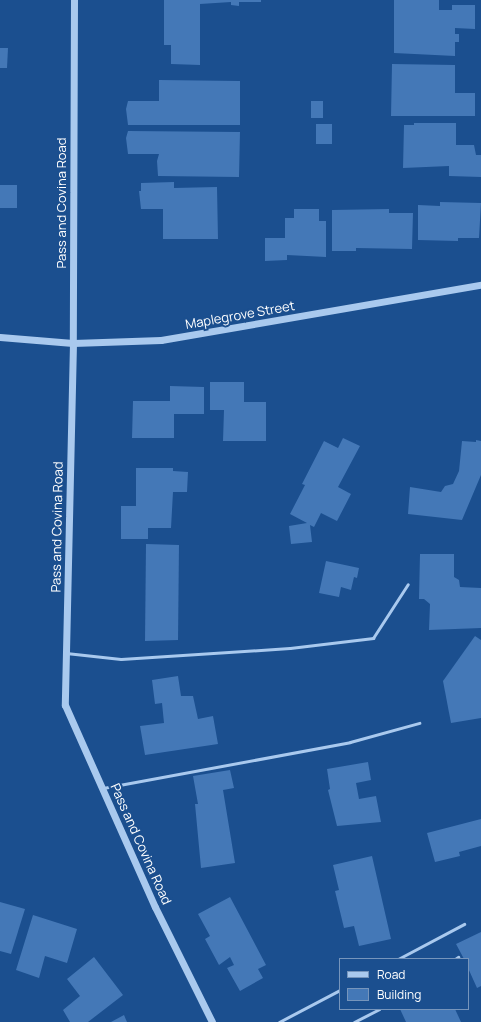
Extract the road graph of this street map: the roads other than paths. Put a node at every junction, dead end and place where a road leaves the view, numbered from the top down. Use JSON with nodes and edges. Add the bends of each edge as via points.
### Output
{"nodes":[{"id":1,"x":74,"y":0,"type":"edge"},
{"id":2,"x":481,"y":285,"type":"edge"},
{"id":3,"x":0,"y":337,"type":"edge"},
{"id":4,"x":73,"y":343,"type":"junction"},
{"id":5,"x":408,"y":584,"type":"dead end"},
{"id":6,"x":66,"y":653,"type":"junction"},
{"id":7,"x":419,"y":723,"type":"dead end"},
{"id":8,"x":103,"y":788,"type":"junction"},
{"id":9,"x":464,"y":924,"type":"dead end"},
{"id":10,"x":400,"y":958,"type":"edge"},
{"id":11,"x":339,"y":991,"type":"edge"},
{"id":12,"x":377,"y":1010,"type":"edge"},
{"id":13,"x":212,"y":1022,"type":"edge"},
{"id":14,"x":279,"y":1022,"type":"edge"},
{"id":15,"x":354,"y":1022,"type":"edge"}],
"edges":[{"from":1,"to":4,"type":"street","name":"Pass and Covina Road"},
{"from":2,"to":4,"type":"street","name":"Maplegrove Street","via":[[161,340]]},
{"from":3,"to":4,"type":"street","name":"Maplegrove Street"},
{"from":4,"to":6,"type":"street","name":"Pass and Covina Road"},
{"from":5,"to":6,"type":"lane","via":[[373,638],[290,648],[121,659]]},
{"from":6,"to":8,"type":"street","name":"Pass and Covina Road","via":[[65,705]]},
{"from":7,"to":8,"type":"lane","via":[[350,742]]},
{"from":8,"to":13,"type":"street","name":"Pass and Covina Road","via":[[155,907]]},
{"from":9,"to":10,"type":"lane"},
{"from":11,"to":14,"type":"lane"},
{"from":12,"to":15,"type":"lane"}]}
